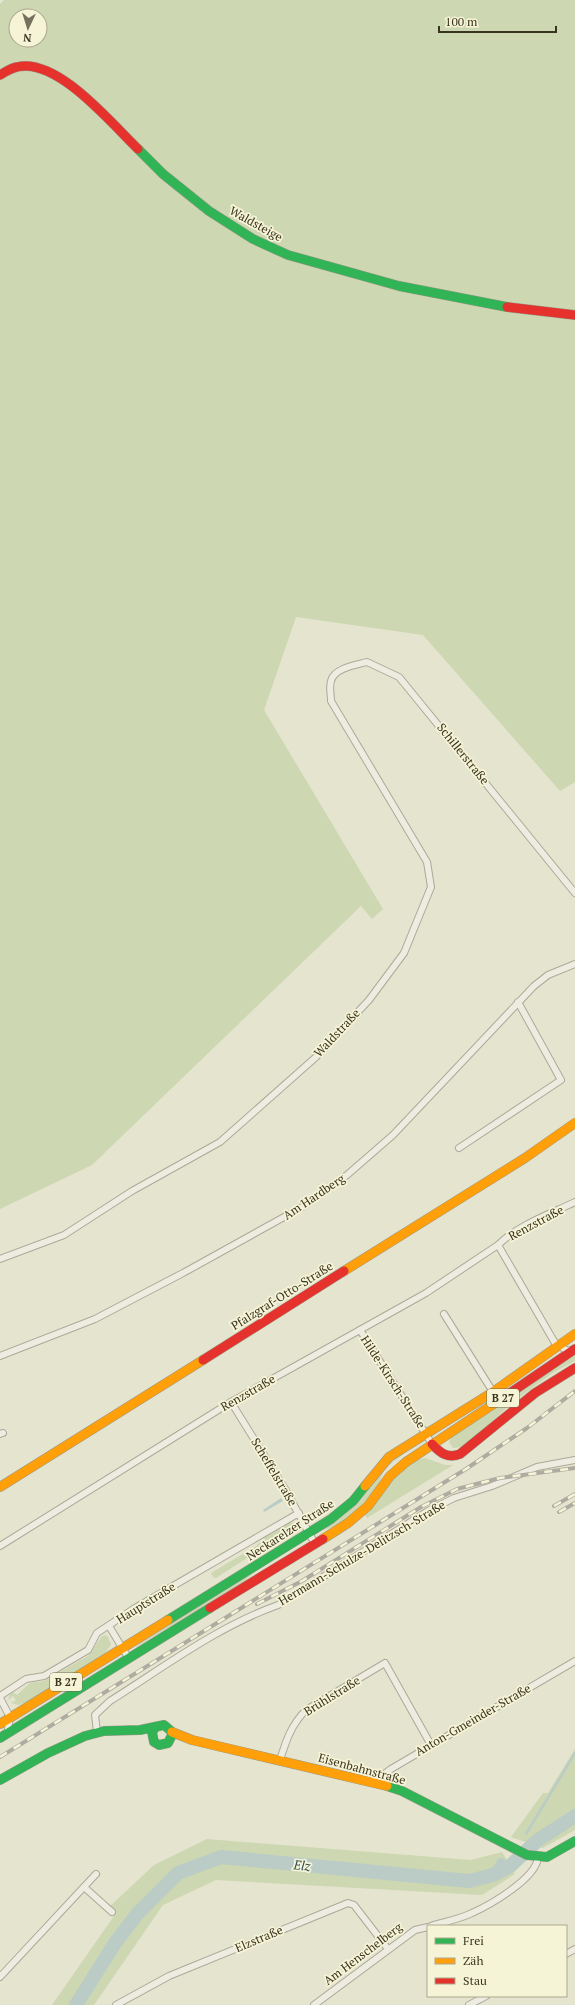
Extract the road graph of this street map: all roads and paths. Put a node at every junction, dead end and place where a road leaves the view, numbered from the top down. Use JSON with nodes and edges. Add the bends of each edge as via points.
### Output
{"nodes":[{"id":1,"x":0,"y":75,"type":"edge"},
{"id":2,"x":575,"y":315,"type":"edge"},
{"id":3,"x":331,"y":681,"type":"joint"},
{"id":4,"x":573,"y":886,"type":"edge"},
{"id":5,"x":575,"y":893,"type":"edge"},
{"id":6,"x":575,"y":964,"type":"edge"},
{"id":7,"x":518,"y":1002,"type":"junction"},
{"id":8,"x":575,"y":1123,"type":"edge"},
{"id":9,"x":459,"y":1148,"type":"dead end"},
{"id":10,"x":575,"y":1202,"type":"edge"},
{"id":11,"x":498,"y":1245,"type":"junction"},
{"id":12,"x":0,"y":1259,"type":"edge"},
{"id":13,"x":444,"y":1314,"type":"dead end"},
{"id":14,"x":360,"y":1330,"type":"junction"},
{"id":15,"x":575,"y":1334,"type":"edge"},
{"id":16,"x":559,"y":1346,"type":"junction"},
{"id":17,"x":574,"y":1350,"type":"edge"},
{"id":18,"x":0,"y":1356,"type":"edge"},
{"id":19,"x":575,"y":1368,"type":"edge"},
{"id":20,"x":493,"y":1392,"type":"junction"},
{"id":21,"x":231,"y":1402,"type":"junction"},
{"id":22,"x":423,"y":1428,"type":"junction"},
{"id":23,"x":432,"y":1444,"type":"junction"},
{"id":24,"x":575,"y":1460,"type":"edge"},
{"id":25,"x":0,"y":1487,"type":"edge"},
{"id":26,"x":299,"y":1513,"type":"junction"},
{"id":27,"x":309,"y":1532,"type":"junction"},
{"id":28,"x":316,"y":1544,"type":"junction"},
{"id":29,"x":0,"y":1546,"type":"edge"},
{"id":30,"x":109,"y":1626,"type":"junction"},
{"id":31,"x":122,"y":1648,"type":"junction"},
{"id":32,"x":129,"y":1659,"type":"junction"},
{"id":33,"x":575,"y":1661,"type":"edge"},
{"id":34,"x":0,"y":1697,"type":"edge"},
{"id":35,"x":10,"y":1717,"type":"junction"},
{"id":36,"x":0,"y":1724,"type":"edge"},
{"id":37,"x":156,"y":1727,"type":"junction"},
{"id":38,"x":132,"y":1730,"type":"junction"},
{"id":39,"x":97,"y":1732,"type":"junction"},
{"id":40,"x":172,"y":1732,"type":"junction"},
{"id":41,"x":3,"y":1736,"type":"edge"},
{"id":42,"x":152,"y":1739,"type":"junction"},
{"id":43,"x":192,"y":1740,"type":"junction"},
{"id":44,"x":170,"y":1742,"type":"junction"},
{"id":45,"x":431,"y":1745,"type":"junction"},
{"id":46,"x":280,"y":1760,"type":"junction"},
{"id":47,"x":0,"y":1780,"type":"edge"},
{"id":48,"x":374,"y":1782,"type":"junction"},
{"id":49,"x":575,"y":1841,"type":"edge"},
{"id":50,"x":534,"y":1856,"type":"junction"},
{"id":51,"x":96,"y":1874,"type":"dead end"},
{"id":52,"x":84,"y":1887,"type":"junction"},
{"id":53,"x":112,"y":1912,"type":"dead end"},
{"id":54,"x":434,"y":1925,"type":"edge"},
{"id":55,"x":427,"y":1927,"type":"edge"},
{"id":56,"x":388,"y":1949,"type":"junction"},
{"id":57,"x":0,"y":1977,"type":"edge"},
{"id":58,"x":484,"y":1997,"type":"edge"},
{"id":59,"x":116,"y":2005,"type":"edge"},
{"id":60,"x":314,"y":2005,"type":"edge"},
{"id":61,"x":469,"y":2005,"type":"edge"}],
"edges":[{"from":1,"to":2,"type":"main road","name":"Waldsteige","via":[[16,67],[27,66],[48,70],[75,88],[163,174],[209,211],[253,239],[288,255],[400,286],[517,309]]},
{"from":3,"to":4,"type":"street","name":"Schillerstraße","via":[[346,668],[367,662],[399,677]]},
{"from":3,"to":12,"type":"street","name":"Waldstraße","via":[[330,701],[427,862],[431,887],[404,953],[369,1000],[316,1056],[220,1142],[132,1191],[64,1235]]},
{"from":4,"to":5,"type":"street","name":"Schillerstraße"},
{"from":6,"to":7,"type":"street","name":"Am Hardberg","via":[[548,975]]},
{"from":7,"to":9,"type":"street","via":[[561,1080]]},
{"from":7,"to":18,"type":"street","name":"Am Hardberg","via":[[393,1135],[347,1175],[304,1206],[95,1319]]},
{"from":8,"to":25,"type":"main road","name":"Pfalzgraf-Otto-Straße","via":[[525,1158]]},
{"from":10,"to":11,"type":"street","name":"Renzstraße","via":[[529,1225]]},
{"from":11,"to":14,"type":"street","name":"Renzstraße","via":[[426,1293]]},
{"from":11,"to":16,"type":"street","name":"Renzstraße","via":[[546,1330]]},
{"from":13,"to":20,"type":"street"},
{"from":14,"to":21,"type":"street","name":"Renzstraße"},
{"from":14,"to":22,"type":"street","name":"Hilde-Kirsch-Straße"},
{"from":15,"to":16,"type":"main road","name":"Neckarelzer Straße","number":"B 27"},
{"from":16,"to":17,"type":"street"},
{"from":16,"to":20,"type":"main road","name":"Neckarelzer Straße","number":"B 27"},
{"from":17,"to":23,"type":"main road","number":"B 27"},
{"from":19,"to":23,"type":"main road","via":[[535,1393],[460,1454],[446,1456]]},
{"from":20,"to":22,"type":"main road","name":"Neckarelzer Straße","number":"B 27"},
{"from":21,"to":26,"type":"street","name":"Scheffelstraße"},
{"from":21,"to":29,"type":"street","name":"Renzstraße"},
{"from":22,"to":23,"type":"street","name":"Hilde-Kirsch-Straße"},
{"from":22,"to":27,"type":"main road","name":"Neckarelzer Straße","number":"B 27","via":[[389,1457],[346,1508]]},
{"from":23,"to":28,"type":"main road","number":"B 27","via":[[390,1476],[359,1515]]},
{"from":24,"to":39,"type":"street","name":"Hermann-Schulze-Delitzsch-Straße","via":[[537,1467],[492,1486],[454,1498],[428,1511],[278,1605],[229,1627],[110,1701],[95,1714]]},
{"from":26,"to":27,"type":"street","name":"Scheffelstraße"},
{"from":26,"to":30,"type":"street","name":"Hauptstraße","via":[[207,1565]]},
{"from":27,"to":28,"type":"street","name":"Scheffelstraße"},
{"from":27,"to":31,"type":"main road","name":"Neckarelzer Straße","number":"B 27"},
{"from":28,"to":32,"type":"main road","number":"B 27"},
{"from":30,"to":31,"type":"street"},
{"from":30,"to":34,"type":"street","name":"Hauptstraße","via":[[97,1633],[88,1650],[44,1676],[27,1678]]},
{"from":31,"to":32,"type":"street"},
{"from":31,"to":35,"type":"main road","name":"Neckarelzer Straße","number":"B 27"},
{"from":32,"to":41,"type":"main road","number":"B 27"},
{"from":33,"to":45,"type":"street","name":"Anton-Gmeinder-Straße"},
{"from":34,"to":35,"type":"street"},
{"from":35,"to":36,"type":"main road","name":"Neckarelzer Straße","number":"B 27"},
{"from":35,"to":41,"type":"street"},
{"from":37,"to":38,"type":"main road"},
{"from":37,"to":40,"type":"main road","via":[[166,1725]]},
{"from":37,"to":42,"type":"main road","via":[[152,1732]]},
{"from":38,"to":39,"type":"main road"},
{"from":38,"to":42,"type":"main road"},
{"from":39,"to":47,"type":"main road","via":[[69,1742]]},
{"from":40,"to":43,"type":"main road","name":"Eisenbahnstraße"},
{"from":40,"to":44,"type":"main road"},
{"from":42,"to":44,"type":"main road","via":[[160,1745]]},
{"from":43,"to":44,"type":"main road","name":"Eisenbahnstraße"},
{"from":43,"to":46,"type":"main road","name":"Eisenbahnstraße"},
{"from":45,"to":46,"type":"street","name":"Brühlstraße","via":[[385,1663],[306,1710],[296,1719]]},
{"from":45,"to":48,"type":"street","name":"Anton-Gmeinder-Straße"},
{"from":46,"to":48,"type":"main road","name":"Eisenbahnstraße"},
{"from":48,"to":50,"type":"main road","name":"Eisenbahnstraße","via":[[402,1791],[515,1850]]},
{"from":49,"to":50,"type":"main road","via":[[554,1854]]},
{"from":50,"to":54,"type":"street","via":[[538,1861],[526,1878],[492,1902],[471,1914]]},
{"from":51,"to":52,"type":"street"},
{"from":52,"to":53,"type":"street"},
{"from":52,"to":57,"type":"street"},
{"from":55,"to":56,"type":"street","name":"Am Henschelberg","via":[[415,1930]]},
{"from":56,"to":59,"type":"street","name":"Elzstraße","via":[[354,1905],[348,1903],[169,1976]]},
{"from":56,"to":60,"type":"street","name":"Am Henschelberg"},
{"from":58,"to":61,"type":"street"}]}
